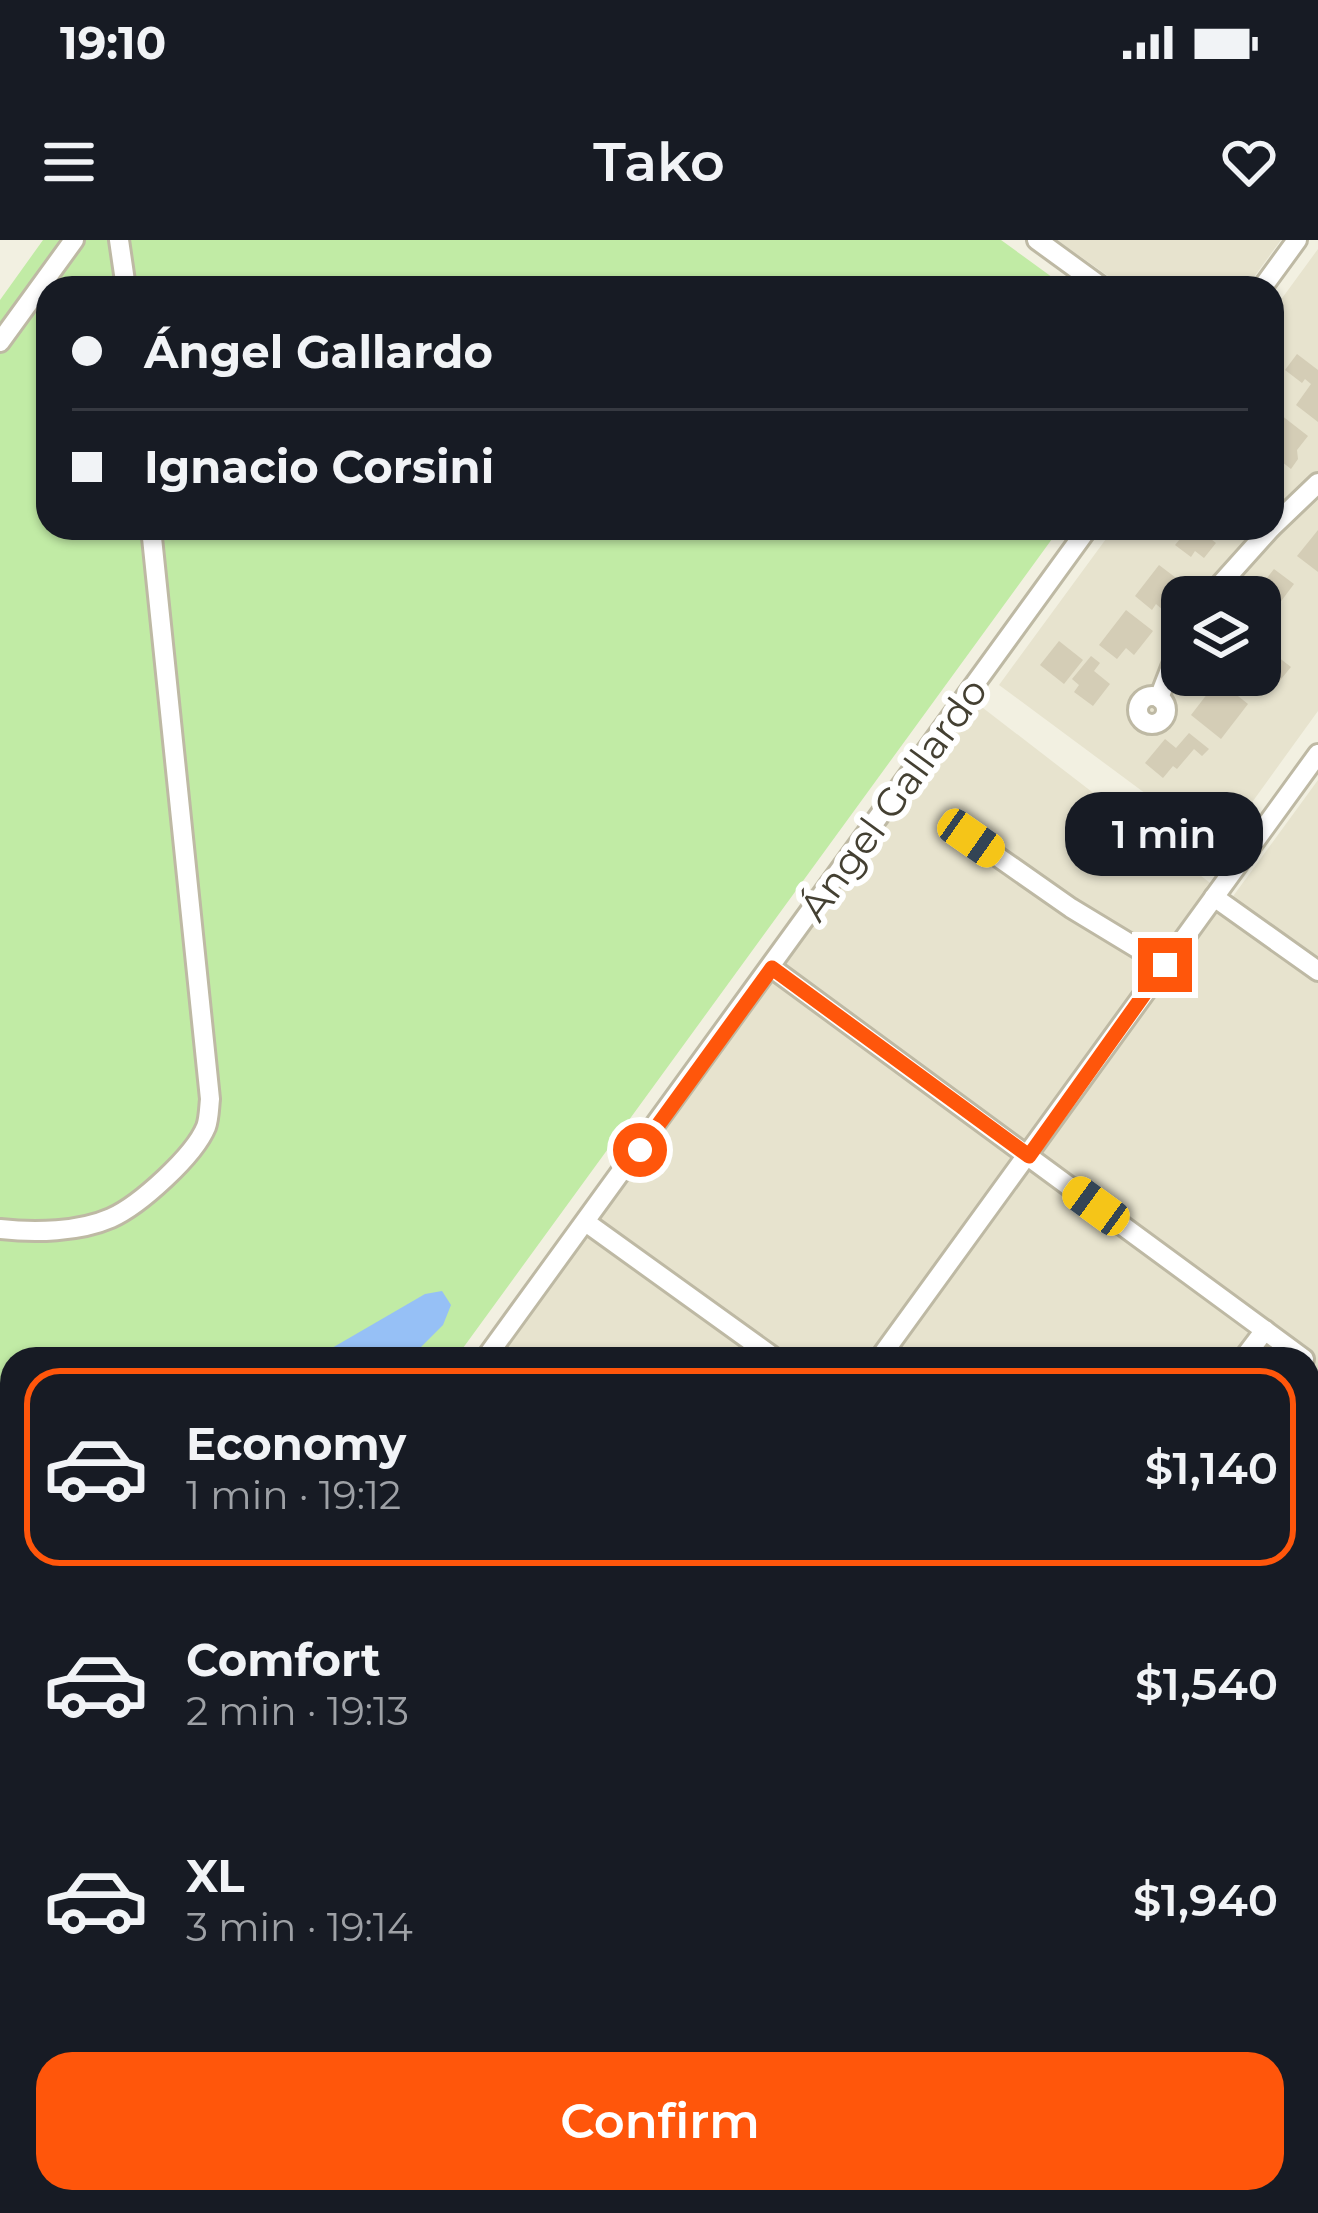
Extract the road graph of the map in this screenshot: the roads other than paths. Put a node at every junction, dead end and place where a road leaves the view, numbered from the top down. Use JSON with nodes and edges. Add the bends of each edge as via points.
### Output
{"nodes":[{"id":1,"x":74,"y":240,"type":"edge"},
{"id":2,"x":119,"y":240,"type":"edge"},
{"id":3,"x":1037,"y":240,"type":"edge"},
{"id":4,"x":1297,"y":240,"type":"edge"},
{"id":5,"x":48,"y":276,"type":"edge"},
{"id":6,"x":124,"y":276,"type":"edge"},
{"id":7,"x":1086,"y":276,"type":"edge"},
{"id":8,"x":1271,"y":276,"type":"edge"},
{"id":9,"x":36,"y":293,"type":"edge"},
{"id":10,"x":0,"y":343,"type":"edge"},
{"id":11,"x":1318,"y":483,"type":"edge"},
{"id":12,"x":1284,"y":516,"type":"edge"},
{"id":13,"x":152,"y":540,"type":"edge"},
{"id":14,"x":1079,"y":540,"type":"edge"},
{"id":15,"x":1261,"y":540,"type":"edge"},
{"id":16,"x":1229,"y":576,"type":"edge"},
{"id":17,"x":1161,"y":691,"type":"edge"},
{"id":18,"x":1159,"y":698,"type":"dead end"},
{"id":19,"x":1318,"y":754,"type":"edge"},
{"id":20,"x":971,"y":838,"type":"dead end"},
{"id":21,"x":1214,"y":898,"type":"junction"},
{"id":22,"x":1165,"y":965,"type":"junction"},
{"id":23,"x":772,"y":968,"type":"junction"},
{"id":24,"x":1318,"y":971,"type":"edge"},
{"id":25,"x":1029,"y":1156,"type":"junction"},
{"id":26,"x":587,"y":1223,"type":"junction"},
{"id":27,"x":0,"y":1229,"type":"edge"},
{"id":28,"x":1264,"y":1330,"type":"junction"},
{"id":29,"x":494,"y":1347,"type":"edge"},
{"id":30,"x":759,"y":1347,"type":"edge"},
{"id":31,"x":888,"y":1347,"type":"edge"},
{"id":32,"x":1252,"y":1347,"type":"edge"},
{"id":33,"x":1288,"y":1347,"type":"edge"}],
"edges":[{"from":1,"to":5,"type":"street"},
{"from":2,"to":6,"type":"street"},
{"from":3,"to":7,"type":"street"},
{"from":4,"to":8,"type":"street"},
{"from":9,"to":10,"type":"street"},
{"from":11,"to":12,"type":"street"},
{"from":13,"to":27,"type":"street","via":[[207,1125],[170,1172],[110,1219]]},
{"from":14,"to":23,"type":"street","name":"Ángel Gallardo"},
{"from":15,"to":16,"type":"street"},
{"from":17,"to":18,"type":"street"},
{"from":19,"to":21,"type":"street"},
{"from":20,"to":22,"type":"street"},
{"from":21,"to":22,"type":"street"},
{"from":21,"to":24,"type":"street"},
{"from":22,"to":25,"type":"street"},
{"from":23,"to":25,"type":"street"},
{"from":23,"to":26,"type":"street","name":"Ángel Gallardo"},
{"from":25,"to":28,"type":"street"},
{"from":25,"to":31,"type":"street"},
{"from":26,"to":29,"type":"street","name":"Ángel Gallardo"},
{"from":26,"to":30,"type":"street"},
{"from":28,"to":32,"type":"street"},
{"from":28,"to":33,"type":"street"}]}
